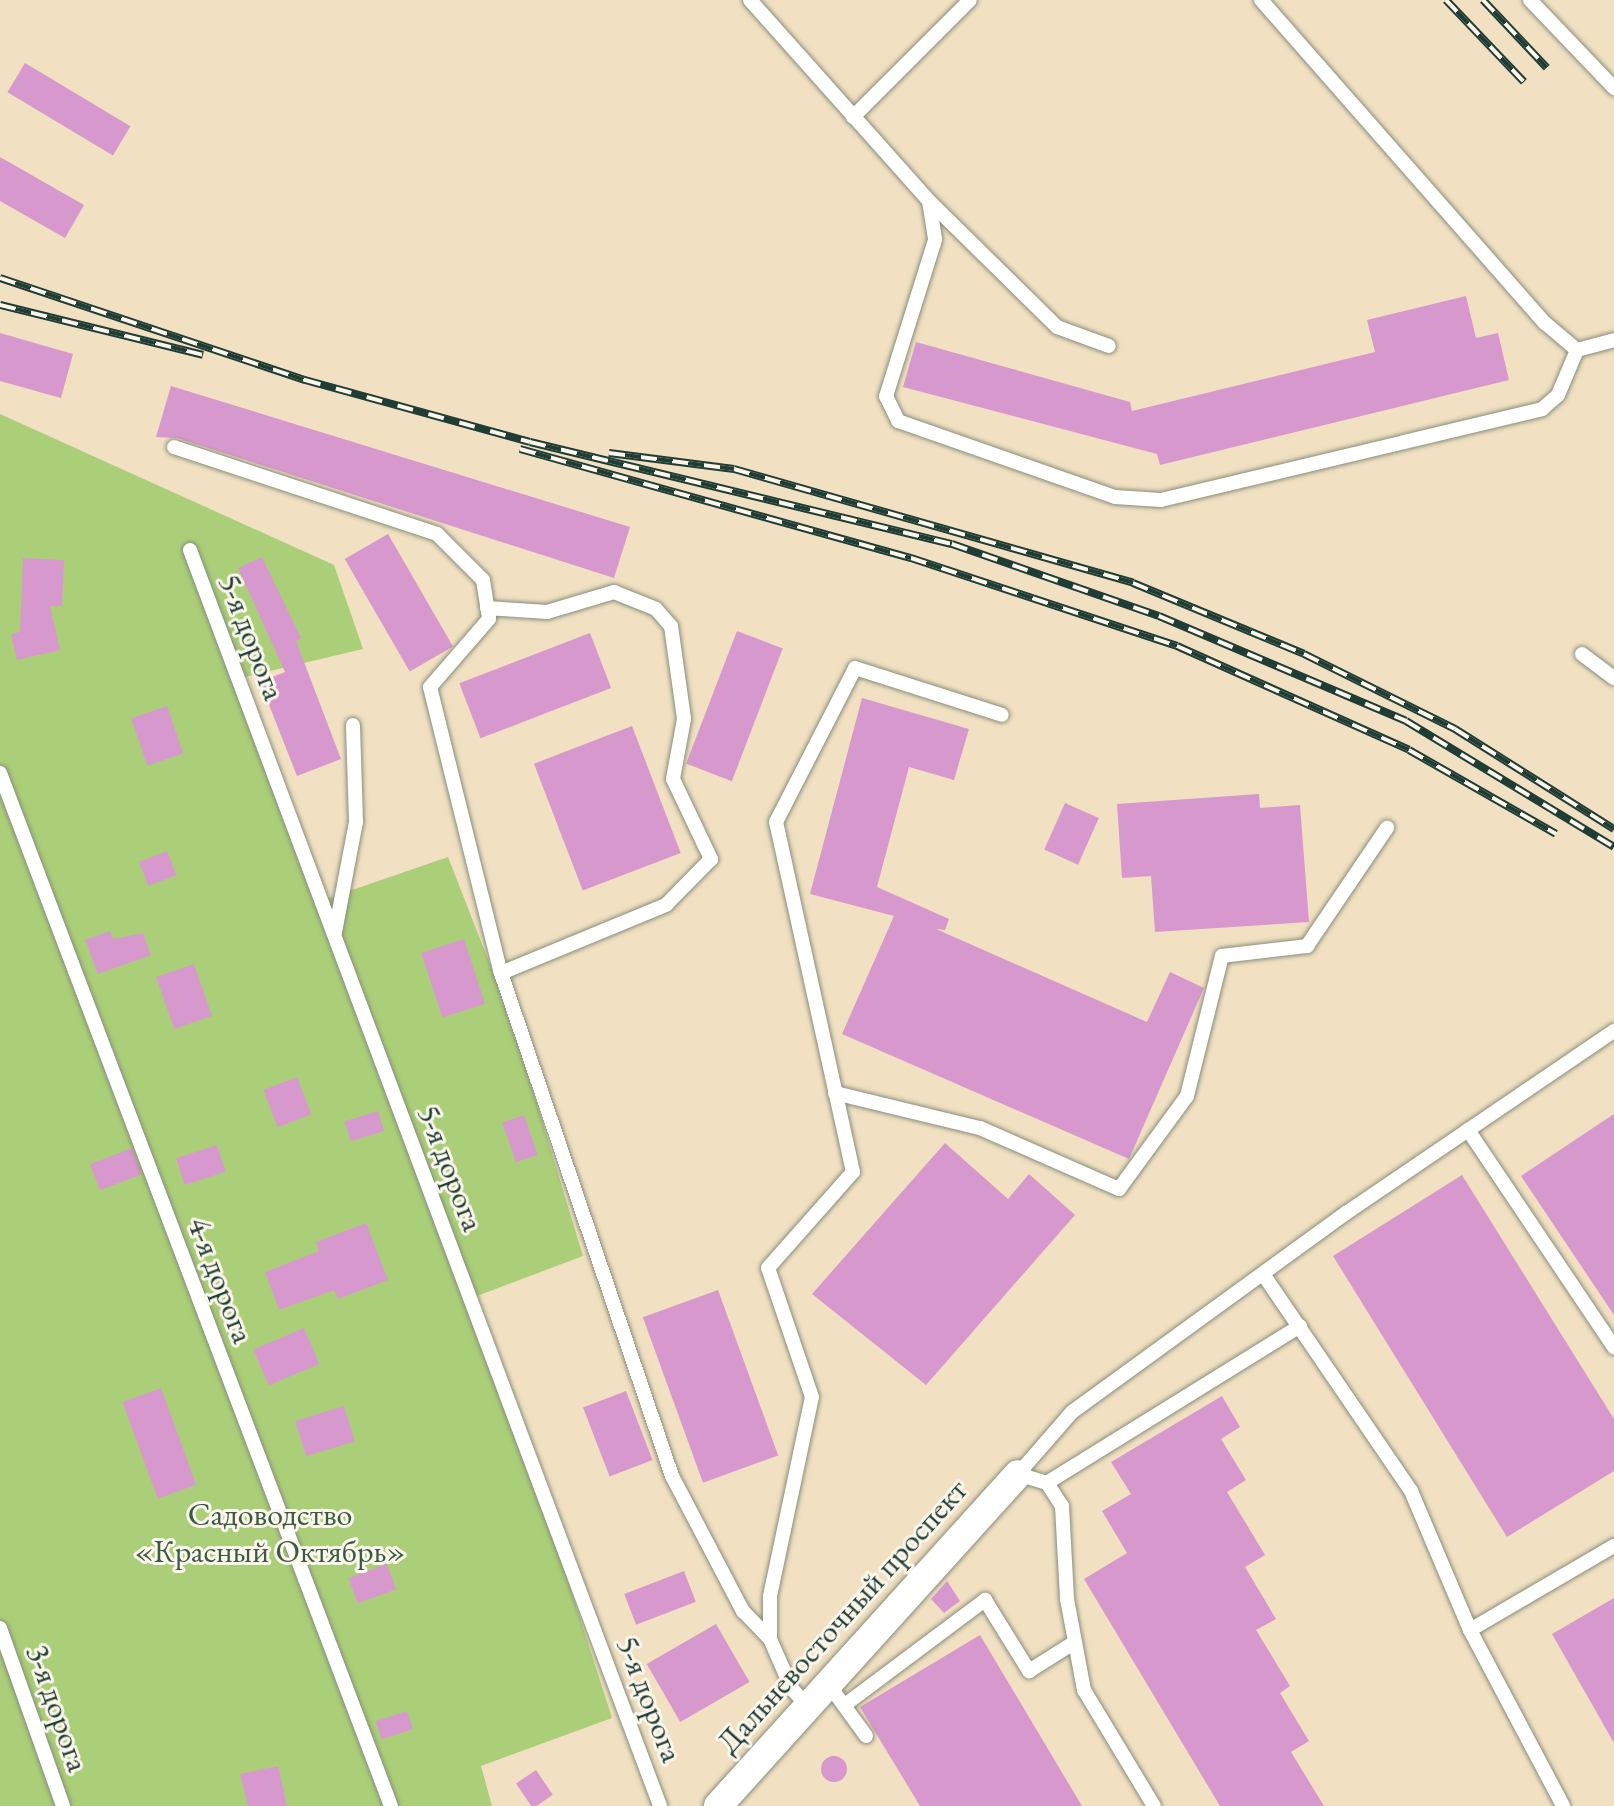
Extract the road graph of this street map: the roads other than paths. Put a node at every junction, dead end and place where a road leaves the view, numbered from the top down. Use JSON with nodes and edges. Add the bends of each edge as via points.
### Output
{"nodes":[{"id":1,"x":750,"y":0,"type":"edge"},
{"id":2,"x":970,"y":0,"type":"edge"},
{"id":3,"x":1261,"y":0,"type":"edge"},
{"id":4,"x":1530,"y":0,"type":"edge"},
{"id":5,"x":1614,"y":88,"type":"edge"},
{"id":6,"x":853,"y":117,"type":"junction"},
{"id":7,"x":929,"y":201,"type":"junction"},
{"id":8,"x":1614,"y":340,"type":"edge"},
{"id":9,"x":1109,"y":346,"type":"dead end"},
{"id":10,"x":1577,"y":350,"type":"junction"},
{"id":11,"x":174,"y":447,"type":"dead end"},
{"id":12,"x":190,"y":550,"type":"dead end"},
{"id":13,"x":487,"y":608,"type":"junction"},
{"id":14,"x":1582,"y":654,"type":"dead end"},
{"id":15,"x":1614,"y":678,"type":"edge"},
{"id":16,"x":1002,"y":715,"type":"dead end"},
{"id":17,"x":353,"y":725,"type":"dead end"},
{"id":18,"x":0,"y":773,"type":"edge"},
{"id":19,"x":1387,"y":828,"type":"dead end"},
{"id":20,"x":335,"y":937,"type":"junction"},
{"id":21,"x":500,"y":973,"type":"junction"},
{"id":22,"x":1614,"y":1031,"type":"edge"},
{"id":23,"x":835,"y":1093,"type":"junction"},
{"id":24,"x":1468,"y":1130,"type":"junction"},
{"id":25,"x":1263,"y":1274,"type":"junction"},
{"id":26,"x":1300,"y":1326,"type":"junction"},
{"id":27,"x":1614,"y":1347,"type":"edge"},
{"id":28,"x":1018,"y":1474,"type":"junction"},
{"id":29,"x":1047,"y":1483,"type":"junction"},
{"id":30,"x":1614,"y":1546,"type":"edge"},
{"id":31,"x":0,"y":1628,"type":"edge"},
{"id":32,"x":1470,"y":1630,"type":"junction"},
{"id":33,"x":770,"y":1639,"type":"junction"},
{"id":34,"x":1075,"y":1642,"type":"junction"},
{"id":35,"x":837,"y":1694,"type":"junction"},
{"id":36,"x":808,"y":1706,"type":"junction"},
{"id":37,"x":866,"y":1736,"type":"dead end"},
{"id":38,"x":63,"y":1806,"type":"edge"},
{"id":39,"x":391,"y":1806,"type":"edge"},
{"id":40,"x":660,"y":1806,"type":"edge"},
{"id":41,"x":718,"y":1806,"type":"edge"},
{"id":42,"x":1154,"y":1806,"type":"edge"},
{"id":43,"x":1563,"y":1806,"type":"edge"}],
"edges":[{"from":1,"to":6,"type":"lane"},
{"from":2,"to":6,"type":"lane"},
{"from":3,"to":10,"type":"lane","via":[[1545,323]]},
{"from":4,"to":5,"type":"lane"},
{"from":6,"to":7,"type":"lane"},
{"from":7,"to":9,"type":"lane","via":[[1057,327]]},
{"from":7,"to":10,"type":"lane","via":[[935,240],[886,396],[898,421],[1115,497],[1161,500],[1542,409],[1558,395]]},
{"from":8,"to":10,"type":"lane"},
{"from":11,"to":13,"type":"lane","via":[[437,534],[483,580]]},
{"from":12,"to":20,"type":"lane","name":"5-я дорога"},
{"from":13,"to":21,"type":"lane","via":[[489,619],[430,687]]},
{"from":13,"to":21,"type":"lane","via":[[547,612],[614,592],[656,609],[671,626],[684,719],[673,779],[711,859],[666,905]]},
{"from":14,"to":15,"type":"lane"},
{"from":16,"to":23,"type":"lane","via":[[855,667],[776,822]]},
{"from":17,"to":20,"type":"lane","via":[[356,822]]},
{"from":18,"to":39,"type":"lane","name":"4-я дорога"},
{"from":19,"to":23,"type":"lane","via":[[1307,946],[1222,956],[1187,1096],[1119,1189],[980,1128]]},
{"from":20,"to":40,"type":"lane","name":"5-я дорога"},
{"from":21,"to":33,"type":"lane","via":[[672,1476],[743,1611]]},
{"from":22,"to":24,"type":"lane"},
{"from":23,"to":33,"type":"lane","via":[[853,1172],[768,1268],[812,1397],[770,1596]]},
{"from":24,"to":25,"type":"lane"},
{"from":24,"to":27,"type":"lane"},
{"from":25,"to":26,"type":"lane"},
{"from":25,"to":28,"type":"lane","via":[[1072,1412]]},
{"from":26,"to":29,"type":"lane"},
{"from":26,"to":32,"type":"lane","via":[[1411,1491]]},
{"from":28,"to":29,"type":"lane"},
{"from":28,"to":35,"type":"street","name":"Дальневосточный проспект"},
{"from":29,"to":34,"type":"lane","via":[[1062,1506]]},
{"from":30,"to":32,"type":"lane"},
{"from":31,"to":38,"type":"lane","name":"3-я дорога"},
{"from":32,"to":43,"type":"lane"},
{"from":33,"to":36,"type":"lane","via":[[792,1689]]},
{"from":34,"to":35,"type":"lane","via":[[1029,1671],[985,1600]]},
{"from":34,"to":42,"type":"lane","via":[[1084,1690]]},
{"from":35,"to":36,"type":"street","name":"Дальневосточный проспект"},
{"from":35,"to":37,"type":"lane"},
{"from":36,"to":41,"type":"street","name":"Дальневосточный проспект"}]}
